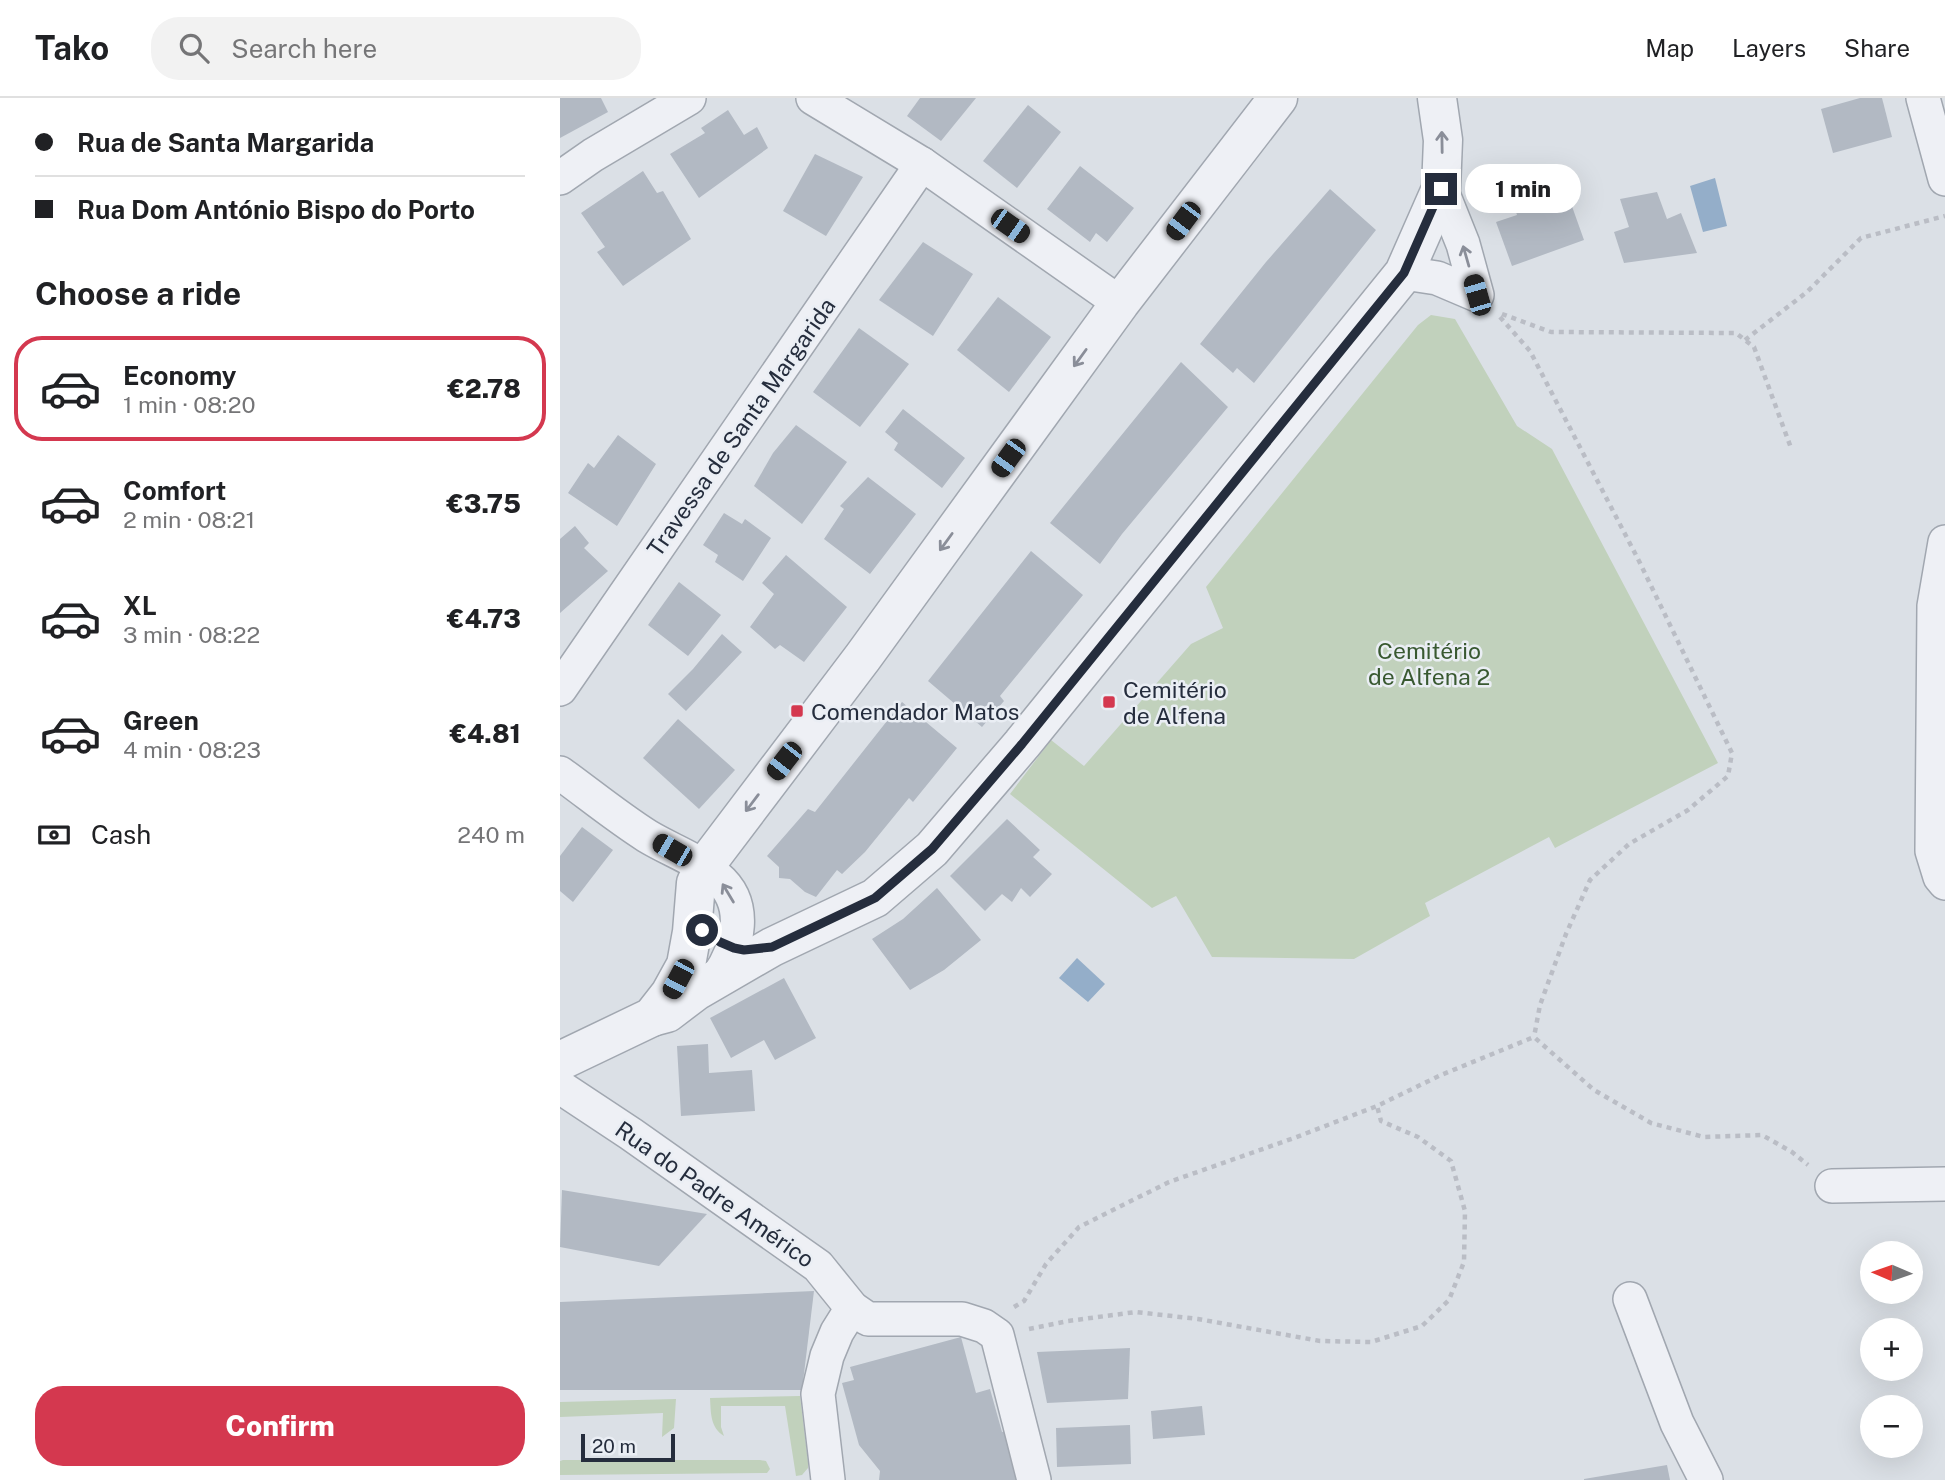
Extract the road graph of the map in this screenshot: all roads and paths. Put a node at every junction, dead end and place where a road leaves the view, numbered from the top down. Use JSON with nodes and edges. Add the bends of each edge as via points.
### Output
{"nodes":[{"id":1,"x":689,"y":98,"type":"edge"},
{"id":2,"x":813,"y":98,"type":"edge"},
{"id":3,"x":1278,"y":98,"type":"edge"},
{"id":4,"x":1437,"y":98,"type":"edge"},
{"id":5,"x":1923,"y":98,"type":"edge"},
{"id":6,"x":922,"y":164,"type":"junction"},
{"id":7,"x":560,"y":178,"type":"edge"},
{"id":8,"x":1945,"y":179,"type":"edge"},
{"id":9,"x":1441,"y":189,"type":"junction"},
{"id":10,"x":1945,"y":216,"type":"edge"},
{"id":11,"x":1404,"y":273,"type":"junction"},
{"id":12,"x":1120,"y":303,"type":"junction"},
{"id":13,"x":1745,"y":340,"type":"junction"},
{"id":14,"x":1791,"y":448,"type":"dead end"},
{"id":15,"x":1945,"y":542,"type":"edge"},
{"id":16,"x":560,"y":689,"type":"edge"},
{"id":17,"x":560,"y":773,"type":"edge"},
{"id":18,"x":1945,"y":883,"type":"edge"},
{"id":19,"x":693,"y":892,"type":"junction"},
{"id":20,"x":725,"y":963,"type":"junction"},
{"id":21,"x":652,"y":1017,"type":"junction"},
{"id":22,"x":1534,"y":1037,"type":"junction"},
{"id":23,"x":560,"y":1061,"type":"edge"},
{"id":24,"x":560,"y":1087,"type":"edge"},
{"id":25,"x":1377,"y":1106,"type":"junction"},
{"id":26,"x":1945,"y":1184,"type":"edge"},
{"id":27,"x":1832,"y":1186,"type":"joint"},
{"id":28,"x":1630,"y":1299,"type":"dead end"},
{"id":29,"x":852,"y":1308,"type":"junction"},
{"id":30,"x":991,"y":1330,"type":"junction"},
{"id":31,"x":828,"y":1480,"type":"edge"},
{"id":32,"x":1034,"y":1480,"type":"edge"},
{"id":33,"x":1706,"y":1480,"type":"edge"}],
"edges":[{"from":1,"to":7,"type":"street"},
{"from":2,"to":6,"type":"street"},
{"from":3,"to":12,"type":"street"},
{"from":9,"to":4,"type":"street","one_way":true,"via":[[1443,140]]},
{"from":5,"to":8,"type":"street"},
{"from":6,"to":12,"type":"street"},
{"from":6,"to":16,"type":"street","name":"Travessa de Santa Margarida"},
{"from":9,"to":11,"type":"street"},
{"from":11,"to":9,"type":"street","one_way":true,"via":[[1437,278],[1477,295]]},
{"from":10,"to":13,"type":"path","via":[[1861,238],[1807,292]]},
{"from":11,"to":20,"type":"street","via":[[932,849],[875,898],[772,947]]},
{"from":12,"to":19,"type":"street","one_way":true},
{"from":13,"to":14,"type":"path","via":[[1754,347]]},
{"from":13,"to":22,"type":"path","via":[[1735,333],[1551,332],[1494,311],[1530,351],[1732,753],[1728,776],[1688,810],[1629,844],[1590,880],[1540,1005]]},
{"from":15,"to":18,"type":"street","via":[[1934,606],[1932,851]]},
{"from":17,"to":19,"type":"street","via":[[647,836]]},
{"from":19,"to":20,"type":"street","via":[[702,930],[720,942]]},
{"from":20,"to":19,"type":"street","one_way":true,"via":[[739,921],[733,897],[719,878]]},
{"from":19,"to":21,"type":"street","via":[[686,965]]},
{"from":20,"to":21,"type":"street","via":[[667,1013]]},
{"from":21,"to":23,"type":"street"},
{"from":22,"to":25,"type":"path"},
{"from":22,"to":27,"type":"path","via":[[1594,1090],[1651,1123],[1704,1137],[1762,1135],[1793,1152]]},
{"from":24,"to":29,"type":"street","name":"Rua do Padre Américo","via":[[818,1266]]},
{"from":25,"to":30,"type":"path","via":[[1169,1182],[1079,1227],[1046,1264],[1024,1301]]},
{"from":25,"to":30,"type":"path","via":[[1381,1121],[1418,1137],[1451,1161],[1465,1211],[1464,1262],[1449,1300],[1422,1326],[1371,1342],[1321,1341],[1136,1312]]},
{"from":26,"to":27,"type":"street"},
{"from":28,"to":33,"type":"street","via":[[1676,1423]]},
{"from":29,"to":30,"type":"street","via":[[868,1319],[962,1319]]},
{"from":29,"to":31,"type":"street","via":[[827,1356],[818,1394]]},
{"from":30,"to":32,"type":"street"}]}
